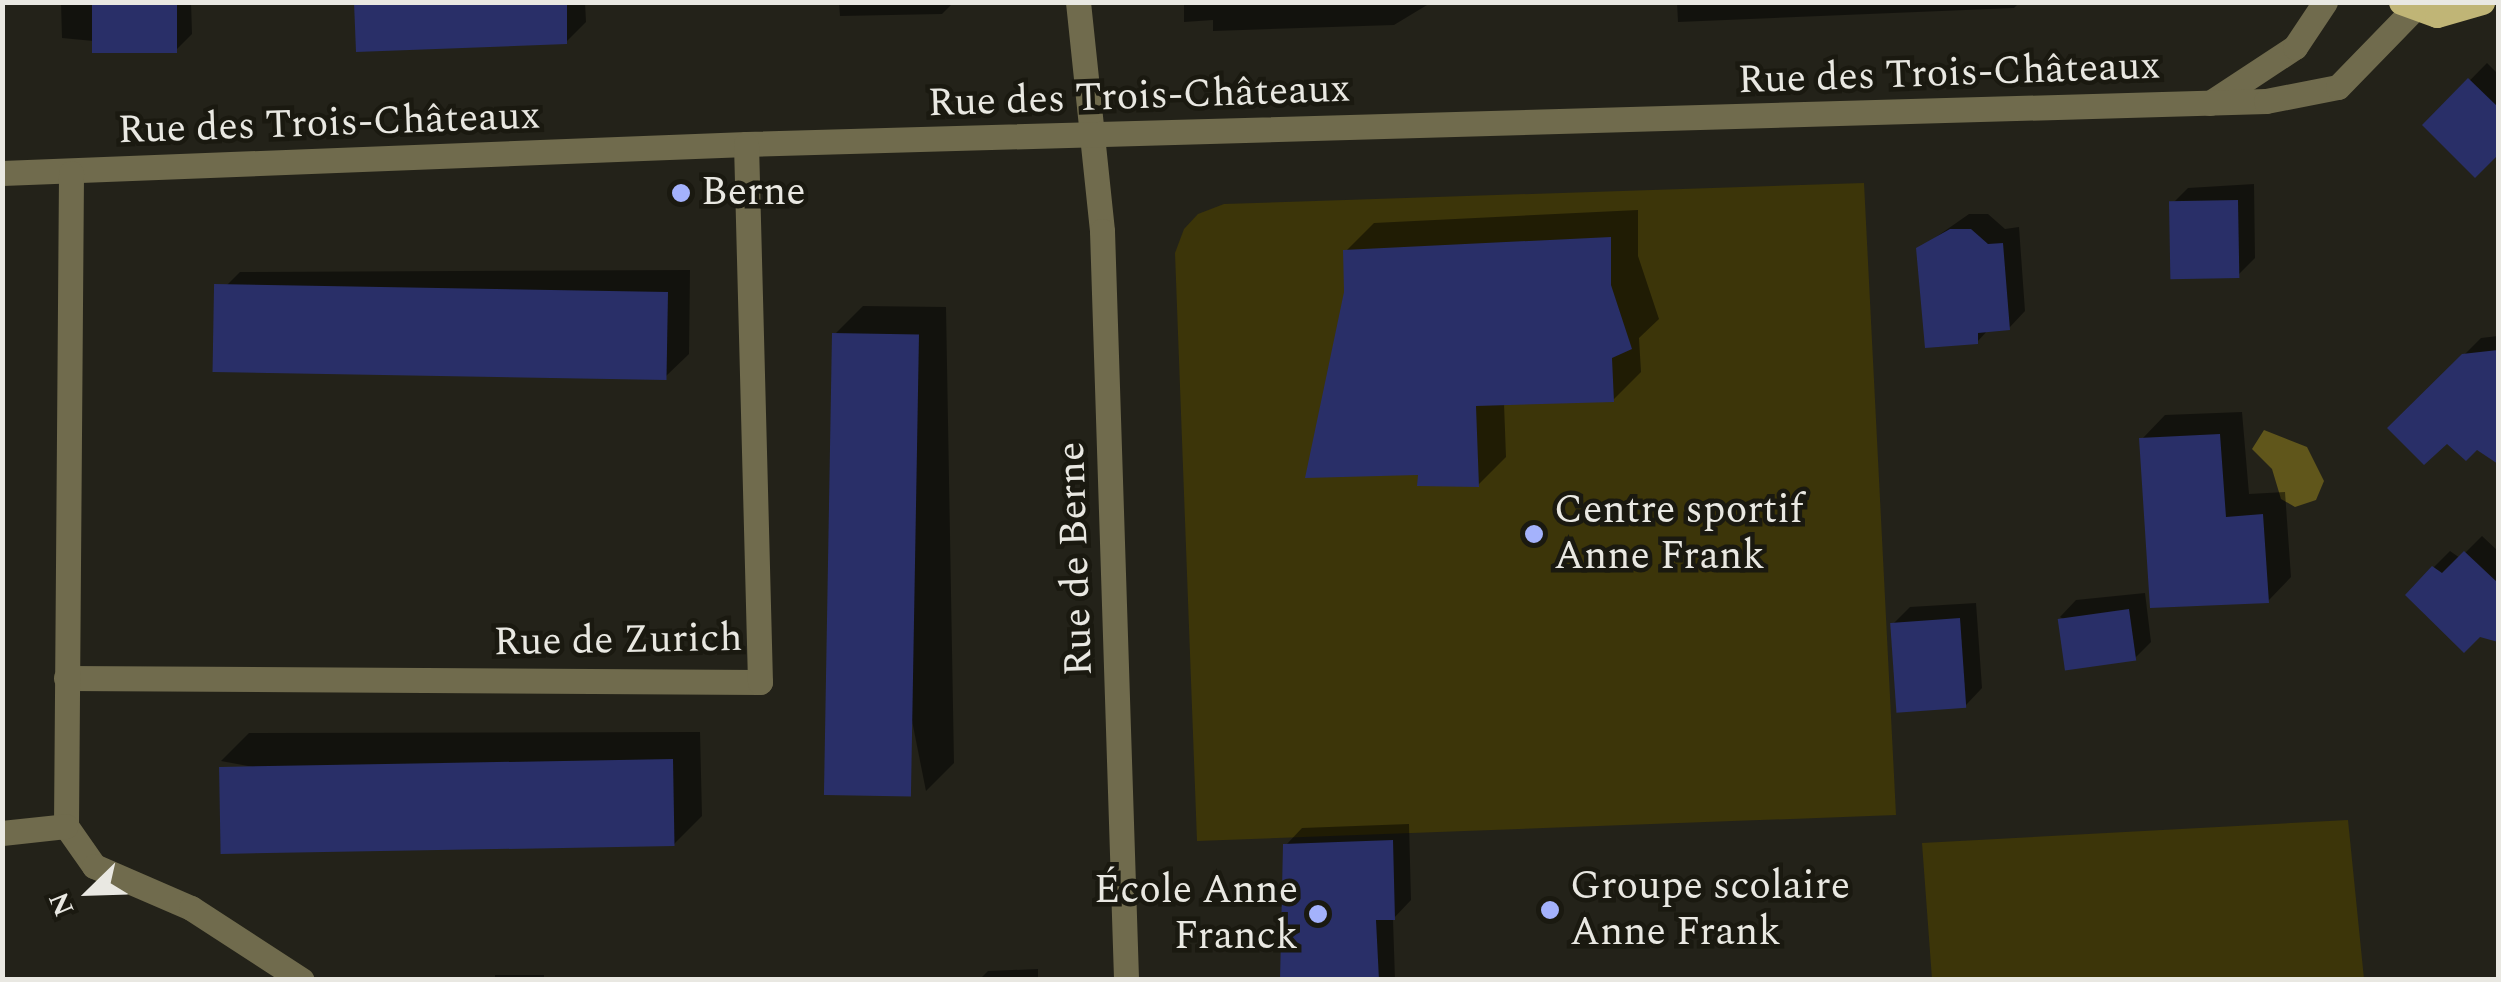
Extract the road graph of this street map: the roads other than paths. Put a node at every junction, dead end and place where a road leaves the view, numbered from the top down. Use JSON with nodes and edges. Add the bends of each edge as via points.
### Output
{"nodes":[{"id":1,"x":1078,"y":2,"type":"edge"},
{"id":2,"x":2326,"y":2,"type":"edge"},
{"id":3,"x":2482,"y":2,"type":"edge"},
{"id":4,"x":2407,"y":6,"type":"edge"},
{"id":5,"x":2210,"y":104,"type":"junction"},
{"id":6,"x":1093,"y":136,"type":"junction"},
{"id":7,"x":746,"y":144,"type":"junction"},
{"id":8,"x":71,"y":173,"type":"junction"},
{"id":9,"x":2,"y":174,"type":"edge"},
{"id":10,"x":66,"y":678,"type":"junction"},
{"id":11,"x":66,"y":826,"type":"junction"},
{"id":12,"x":2,"y":833,"type":"edge"},
{"id":13,"x":302,"y":980,"type":"edge"},
{"id":14,"x":1126,"y":980,"type":"edge"}],
"edges":[{"from":1,"to":6,"type":"street","name":"Rue de Berne"},
{"from":2,"to":5,"type":"street","name":"Rue des Trois-Châteaux","via":[[2295,48]]},
{"from":3,"to":4,"type":"main road","via":[[2437,16]]},
{"from":4,"to":5,"type":"street","name":"Rue des Trois-Châteaux","via":[[2338,87]]},
{"from":5,"to":6,"type":"street","name":"Rue des Trois-Châteaux"},
{"from":6,"to":7,"type":"street","name":"Rue des Trois-Châteaux"},
{"from":6,"to":14,"type":"street","name":"Rue de Berne"},
{"from":7,"to":8,"type":"street","name":"Rue des Trois-Châteaux"},
{"from":7,"to":10,"type":"street","name":"Rue de Zurich","via":[[760,682]]},
{"from":8,"to":9,"type":"street","name":"Rue des Trois-Châteaux"},
{"from":8,"to":10,"type":"street","name":"Rue des Trois-Châteaux"},
{"from":10,"to":11,"type":"street","name":"Rue des Trois-Châteaux"},
{"from":11,"to":12,"type":"street"},
{"from":11,"to":13,"type":"street","via":[[94,866],[190,908]]}]}
